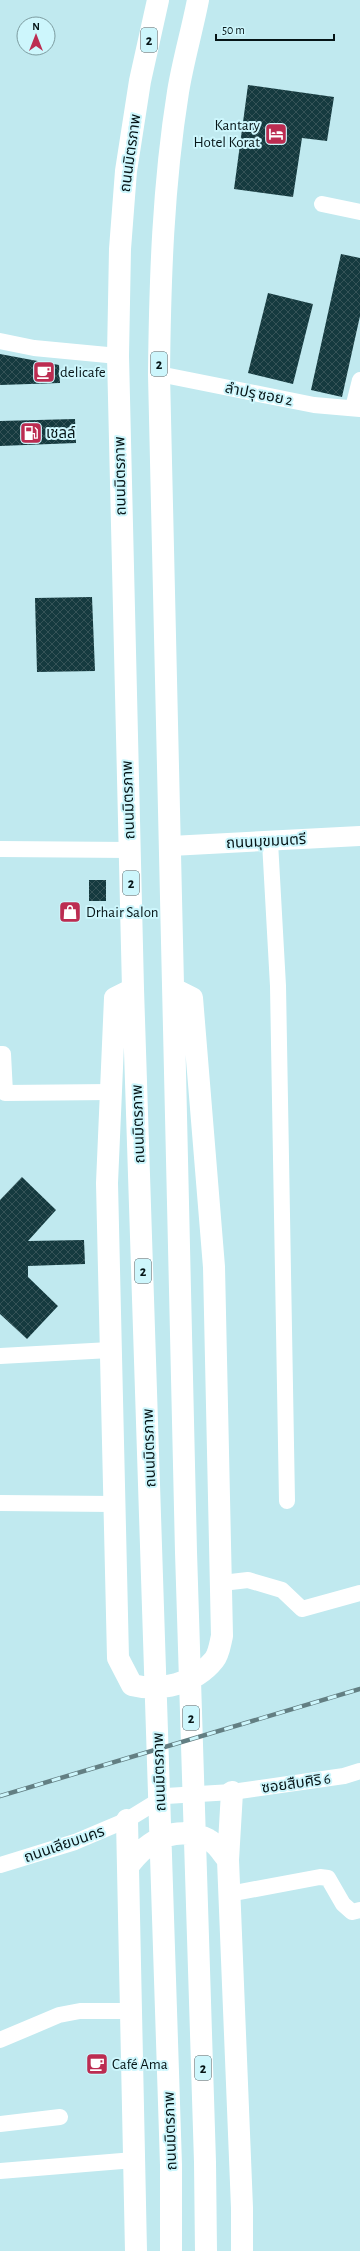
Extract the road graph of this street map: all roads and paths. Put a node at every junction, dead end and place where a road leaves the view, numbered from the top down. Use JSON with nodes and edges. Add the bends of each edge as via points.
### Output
{"nodes":[{"id":1,"x":158,"y":0,"type":"edge"},
{"id":2,"x":198,"y":0,"type":"edge"},
{"id":3,"x":322,"y":204,"type":"dead end"},
{"id":4,"x":360,"y":212,"type":"edge"},
{"id":5,"x":0,"y":341,"type":"edge"},
{"id":6,"x":118,"y":356,"type":"junction"},
{"id":7,"x":159,"y":374,"type":"junction"},
{"id":8,"x":360,"y":380,"type":"edge"},
{"id":9,"x":356,"y":408,"type":"edge"},
{"id":10,"x":360,"y":836,"type":"edge"},
{"id":11,"x":270,"y":842,"type":"junction"},
{"id":12,"x":171,"y":846,"type":"junction"},
{"id":13,"x":0,"y":849,"type":"edge"},
{"id":14,"x":130,"y":850,"type":"junction"},
{"id":15,"x":133,"y":989,"type":"junction"},
{"id":16,"x":174,"y":989,"type":"junction"},
{"id":17,"x":0,"y":1054,"type":"edge"},
{"id":18,"x":110,"y":1092,"type":"junction"},
{"id":19,"x":2,"y":1094,"type":"edge"},
{"id":20,"x":110,"y":1350,"type":"junction"},
{"id":21,"x":0,"y":1356,"type":"edge"},
{"id":22,"x":288,"y":1500,"type":"dead end"},
{"id":23,"x":0,"y":1503,"type":"edge"},
{"id":24,"x":114,"y":1504,"type":"junction"},
{"id":25,"x":222,"y":1583,"type":"junction"},
{"id":26,"x":360,"y":1592,"type":"edge"},
{"id":27,"x":360,"y":1771,"type":"edge"},
{"id":28,"x":232,"y":1792,"type":"junction"},
{"id":29,"x":128,"y":1820,"type":"junction"},
{"id":30,"x":228,"y":1860,"type":"junction"},
{"id":31,"x":0,"y":1865,"type":"edge"},
{"id":32,"x":129,"y":1865,"type":"junction"},
{"id":33,"x":229,"y":1894,"type":"junction"},
{"id":34,"x":360,"y":1910,"type":"edge"},
{"id":35,"x":132,"y":2011,"type":"junction"},
{"id":36,"x":0,"y":2040,"type":"edge"},
{"id":37,"x":60,"y":2118,"type":"dead end"},
{"id":38,"x":0,"y":2124,"type":"edge"},
{"id":39,"x":134,"y":2160,"type":"junction"},
{"id":40,"x":0,"y":2171,"type":"edge"},
{"id":41,"x":136,"y":2251,"type":"edge"},
{"id":42,"x":171,"y":2251,"type":"edge"},
{"id":43,"x":206,"y":2251,"type":"edge"},
{"id":44,"x":242,"y":2251,"type":"edge"}],
"edges":[{"from":1,"to":6,"type":"highway","name":"ถนนมิตรภาพ","number":"2","via":[[140,81],[126,171],[120,249]]},
{"from":2,"to":7,"type":"highway","number":"2","via":[[178,91],[167,174],[161,252]]},
{"from":3,"to":4,"type":"street"},
{"from":5,"to":6,"type":"street","via":[[34,348]]},
{"from":6,"to":14,"type":"highway","name":"ถนนมิตรภาพ","number":"2"},
{"from":7,"to":9,"type":"street","name":"ลำปรุ ซอย 2","via":[[314,405]]},
{"from":7,"to":12,"type":"highway","number":"2"},
{"from":8,"to":9,"type":"street"},
{"from":10,"to":11,"type":"main road","name":"ถนนมุขมนตรี"},
{"from":11,"to":12,"type":"main road","name":"ถนนมุขมนตรี"},
{"from":11,"to":22,"type":"street","via":[[278,986]]},
{"from":12,"to":16,"type":"highway","number":"2"},
{"from":13,"to":14,"type":"street"},
{"from":14,"to":15,"type":"highway","name":"ถนนมิตรภาพ","number":"2"},
{"from":15,"to":18,"type":"highway","via":[[114,998]]},
{"from":15,"to":42,"type":"highway","name":"ถนนมิตรภาพ","number":"2","via":[[163,1885]]},
{"from":16,"to":25,"type":"highway","via":[[192,998],[214,1267]]},
{"from":16,"to":43,"type":"highway","number":"2","via":[[186,1552]]},
{"from":17,"to":19,"type":"street","via":[[3,1054]]},
{"from":18,"to":19,"type":"street"},
{"from":18,"to":20,"type":"highway","via":[[107,1183]]},
{"from":20,"to":21,"type":"street"},
{"from":20,"to":24,"type":"highway"},
{"from":23,"to":24,"type":"street"},
{"from":24,"to":25,"type":"highway","via":[[118,1658],[132,1685],[147,1688],[180,1684],[201,1674],[215,1659],[222,1636]]},
{"from":25,"to":26,"type":"street","via":[[248,1580],[282,1590],[302,1609]]},
{"from":27,"to":28,"type":"street","name":"ซอยสืบศิริ 6","via":[[344,1776]]},
{"from":28,"to":29,"type":"street","name":"ซอยสืบศิริ 6","via":[[166,1796]]},
{"from":28,"to":30,"type":"highway"},
{"from":29,"to":31,"type":"street","name":"ถนนเลียบนคร","via":[[75,1842]]},
{"from":29,"to":32,"type":"highway"},
{"from":30,"to":32,"type":"highway","via":[[210,1840],[187,1834],[161,1836],[141,1850]]},
{"from":30,"to":33,"type":"highway"},
{"from":32,"to":35,"type":"highway"},
{"from":33,"to":34,"type":"street","via":[[320,1877],[328,1878],[343,1904],[352,1912]]},
{"from":33,"to":44,"type":"highway"},
{"from":35,"to":36,"type":"street","via":[[80,2011],[59,2015]]},
{"from":35,"to":39,"type":"highway"},
{"from":37,"to":38,"type":"street"},
{"from":39,"to":40,"type":"street"},
{"from":39,"to":41,"type":"highway"}]}
